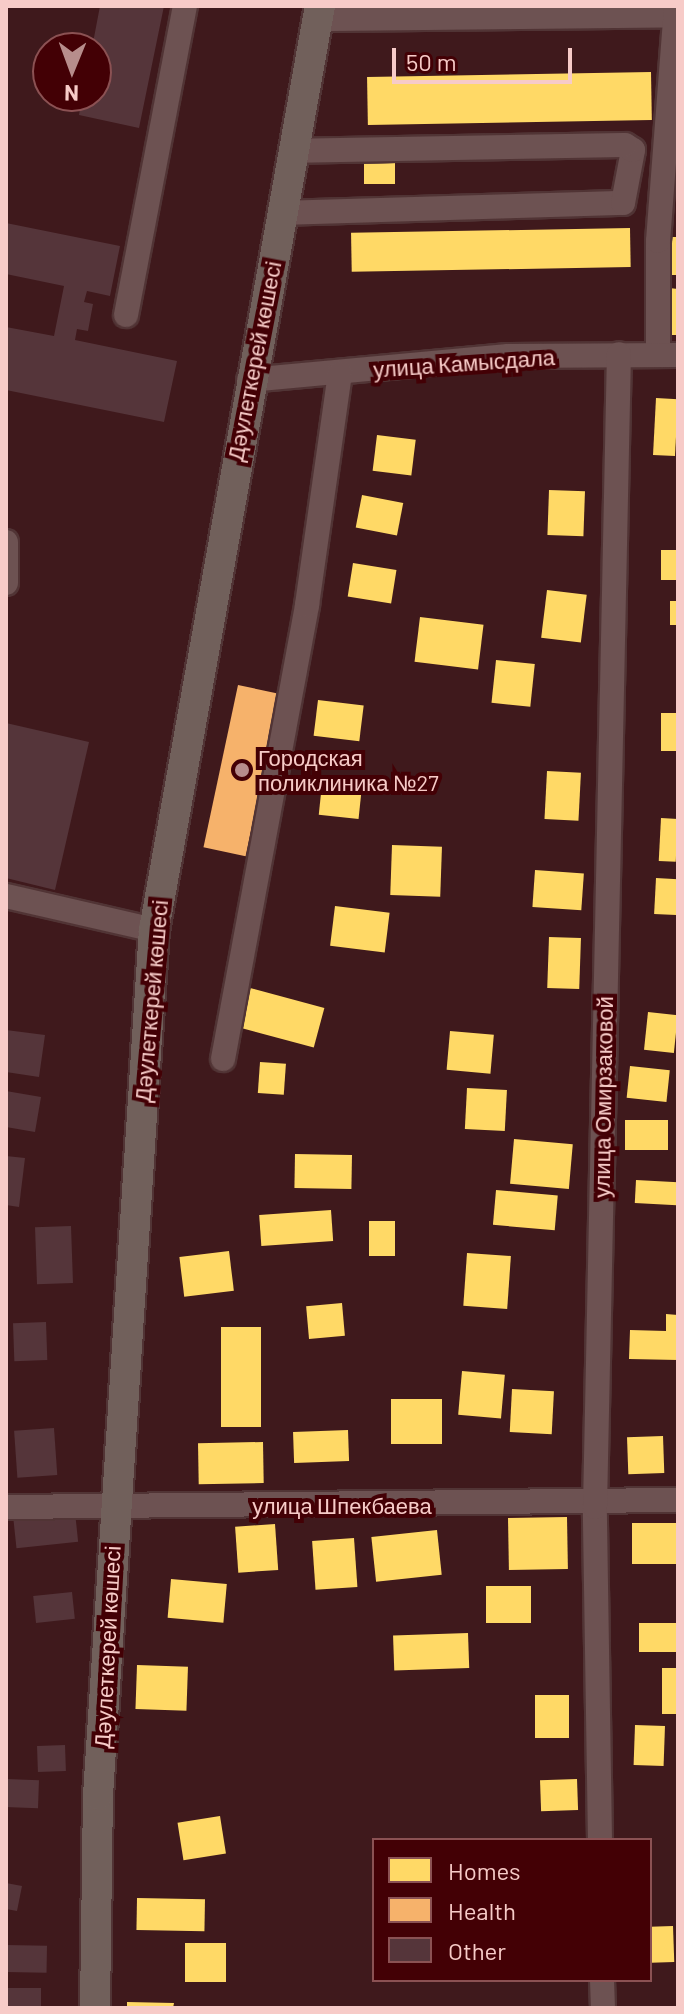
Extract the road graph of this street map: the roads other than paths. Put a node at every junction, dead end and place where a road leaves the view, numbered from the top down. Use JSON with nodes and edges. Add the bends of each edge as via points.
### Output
{"nodes":[{"id":1,"x":185,"y":6,"type":"edge"},
{"id":2,"x":676,"y":10,"type":"edge"},
{"id":3,"x":319,"y":12,"type":"edge"},
{"id":4,"x":296,"y":151,"type":"junction"},
{"id":5,"x":283,"y":213,"type":"junction"},
{"id":6,"x":126,"y":315,"type":"dead end"},
{"id":7,"x":619,"y":354,"type":"junction"},
{"id":8,"x":668,"y":354,"type":"edge"},
{"id":9,"x":340,"y":373,"type":"junction"},
{"id":10,"x":249,"y":380,"type":"junction"},
{"id":11,"x":6,"y":542,"type":"edge"},
{"id":12,"x":6,"y":583,"type":"edge"},
{"id":13,"x":6,"y":896,"type":"edge"},
{"id":14,"x":154,"y":930,"type":"junction"},
{"id":15,"x":223,"y":1059,"type":"dead end"},
{"id":16,"x":678,"y":1500,"type":"edge"},
{"id":17,"x":115,"y":1505,"type":"junction"},
{"id":18,"x":6,"y":1507,"type":"edge"},
{"id":19,"x":595,"y":1507,"type":"junction"},
{"id":20,"x":600,"y":1838,"type":"edge"},
{"id":21,"x":602,"y":1982,"type":"edge"},
{"id":22,"x":95,"y":2008,"type":"edge"},
{"id":23,"x":603,"y":2008,"type":"edge"}],
"edges":[{"from":1,"to":6,"type":"street"},
{"from":2,"to":3,"type":"street"},
{"from":2,"to":8,"type":"street"},
{"from":3,"to":4,"type":"main road","name":"Дәулеткерей көшесі"},
{"from":4,"to":5,"type":"main road","name":"Дәулеткерей көшесі"},
{"from":4,"to":5,"type":"street","via":[[625,145],[633,150],[623,203]]},
{"from":5,"to":10,"type":"main road","name":"Дәулеткерей көшесі"},
{"from":7,"to":8,"type":"street","name":"улица Камысдала"},
{"from":7,"to":9,"type":"street","name":"улица Камысдала"},
{"from":7,"to":19,"type":"street","name":"улица Омирзаковой"},
{"from":9,"to":10,"type":"street","name":"улица Камысдала"},
{"from":9,"to":15,"type":"street","via":[[307,605]]},
{"from":10,"to":14,"type":"main road","name":"Дәулеткерей көшесі"},
{"from":11,"to":12,"type":"street"},
{"from":13,"to":14,"type":"street"},
{"from":14,"to":17,"type":"main road","name":"Дәулеткерей көшесі"},
{"from":16,"to":19,"type":"street","name":"улица Шпекбаева"},
{"from":17,"to":18,"type":"street","name":"улица Шпекбаева"},
{"from":17,"to":19,"type":"street","name":"улица Шпекбаева"},
{"from":17,"to":22,"type":"main road","name":"Дәулеткерей көшесі"},
{"from":19,"to":20,"type":"street","name":"улица Омирзаковой"},
{"from":21,"to":23,"type":"street"}]}
